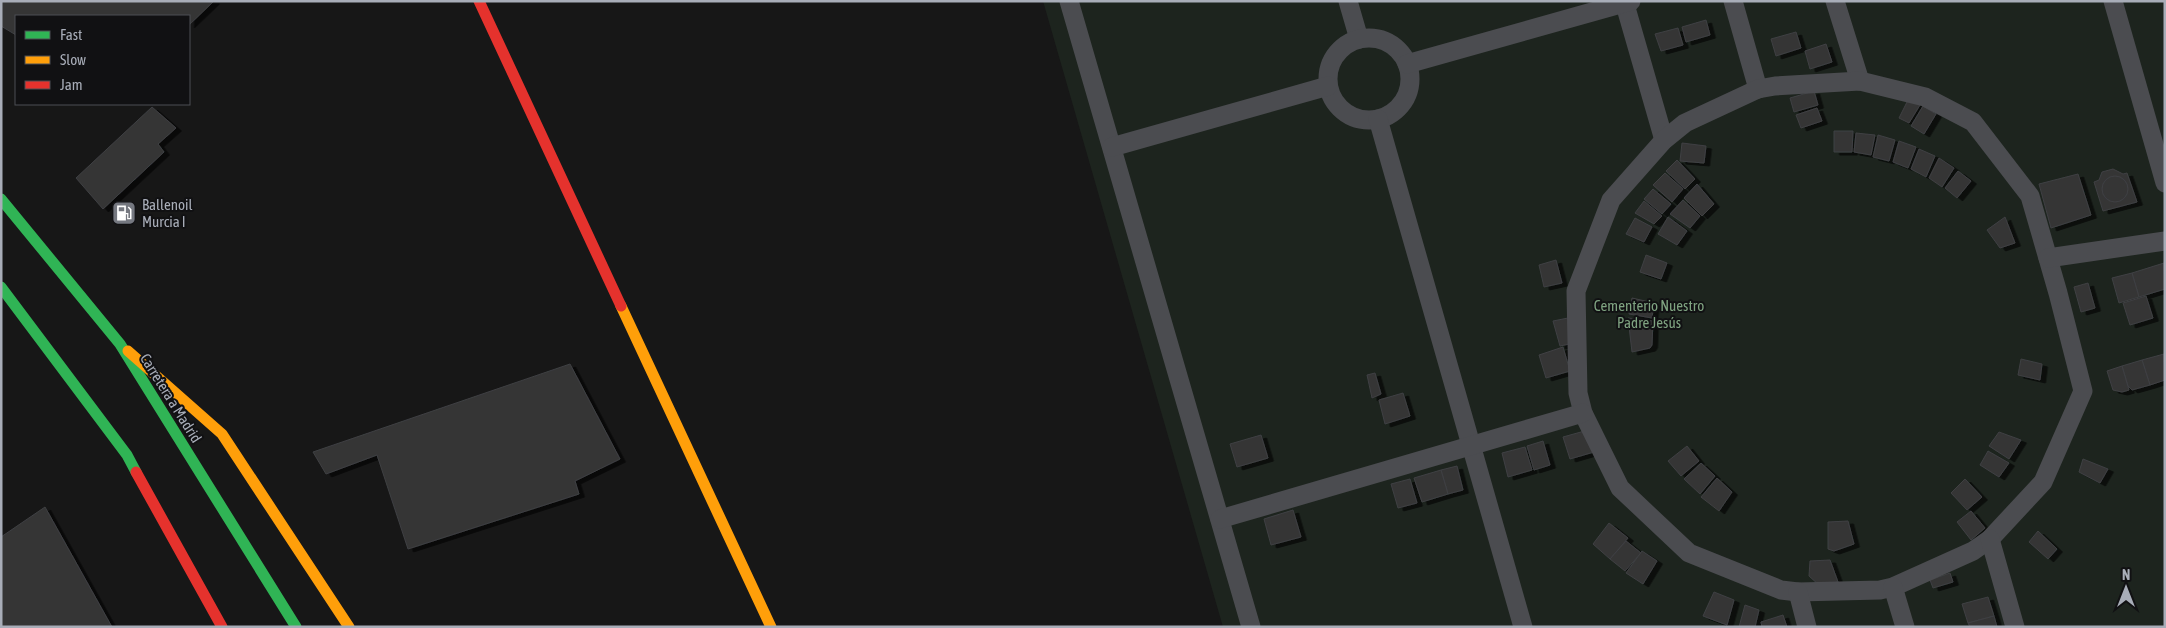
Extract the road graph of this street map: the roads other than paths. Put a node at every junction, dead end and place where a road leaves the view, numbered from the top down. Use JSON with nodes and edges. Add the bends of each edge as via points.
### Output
{"nodes":[{"id":1,"x":479,"y":1,"type":"edge"},
{"id":2,"x":1069,"y":1,"type":"edge"},
{"id":3,"x":1348,"y":1,"type":"edge"},
{"id":4,"x":1733,"y":1,"type":"edge"},
{"id":5,"x":1835,"y":1,"type":"edge"},
{"id":6,"x":2113,"y":1,"type":"edge"},
{"id":7,"x":1626,"y":2,"type":"edge"},
{"id":8,"x":1359,"y":39,"type":"junction"},
{"id":9,"x":1407,"y":64,"type":"junction"},
{"id":10,"x":1860,"y":81,"type":"junction"},
{"id":11,"x":1328,"y":86,"type":"junction"},
{"id":12,"x":1758,"y":89,"type":"junction"},
{"id":13,"x":1378,"y":119,"type":"junction"},
{"id":14,"x":1664,"y":140,"type":"junction"},
{"id":15,"x":1112,"y":147,"type":"junction"},
{"id":16,"x":2165,"y":183,"type":"edge"},
{"id":17,"x":1,"y":199,"type":"edge"},
{"id":18,"x":2165,"y":241,"type":"edge"},
{"id":19,"x":2048,"y":258,"type":"junction"},
{"id":20,"x":1,"y":287,"type":"edge"},
{"id":21,"x":120,"y":344,"type":"junction"},
{"id":22,"x":1583,"y":413,"type":"junction"},
{"id":23,"x":1472,"y":446,"type":"junction"},
{"id":24,"x":1220,"y":518,"type":"junction"},
{"id":25,"x":1990,"y":539,"type":"junction"},
{"id":26,"x":1893,"y":586,"type":"junction"},
{"id":27,"x":1798,"y":592,"type":"junction"},
{"id":28,"x":222,"y":627,"type":"edge"},
{"id":29,"x":296,"y":627,"type":"edge"},
{"id":30,"x":348,"y":627,"type":"edge"},
{"id":31,"x":771,"y":627,"type":"edge"},
{"id":32,"x":1251,"y":627,"type":"edge"},
{"id":33,"x":1523,"y":627,"type":"edge"},
{"id":34,"x":1807,"y":627,"type":"edge"},
{"id":35,"x":1905,"y":627,"type":"edge"},
{"id":36,"x":2015,"y":627,"type":"edge"}],
"edges":[{"from":1,"to":31,"type":"street"},
{"from":2,"to":15,"type":"lane"},
{"from":3,"to":8,"type":"lane"},
{"from":4,"to":12,"type":"lane"},
{"from":5,"to":10,"type":"lane"},
{"from":6,"to":16,"type":"lane"},
{"from":7,"to":9,"type":"lane"},
{"from":7,"to":14,"type":"lane"},
{"from":8,"to":9,"type":"lane","via":[[1388,42]]},
{"from":8,"to":11,"type":"lane","via":[[1338,51],[1331,62]]},
{"from":9,"to":13,"type":"lane","via":[[1408,92],[1391,114]]},
{"from":10,"to":12,"type":"lane"},
{"from":10,"to":19,"type":"lane","via":[[1925,98],[1973,122],[2030,196]]},
{"from":11,"to":13,"type":"lane","via":[[1331,97],[1346,113],[1362,119]]},
{"from":11,"to":15,"type":"lane"},
{"from":12,"to":14,"type":"lane","via":[[1685,123]]},
{"from":13,"to":23,"type":"lane"},
{"from":14,"to":22,"type":"lane","via":[[1611,200],[1576,291],[1578,393]]},
{"from":15,"to":24,"type":"lane"},
{"from":17,"to":21,"type":"street","name":"Carretera a Madrid"},
{"from":18,"to":19,"type":"lane"},
{"from":19,"to":25,"type":"lane","via":[[2083,391],[2043,482]]},
{"from":20,"to":28,"type":"street","via":[[127,455]]},
{"from":21,"to":29,"type":"street","name":"Carretera a Madrid"},
{"from":21,"to":30,"type":"street","via":[[222,434]]},
{"from":22,"to":23,"type":"lane"},
{"from":22,"to":27,"type":"lane","via":[[1620,488],[1689,552],[1781,590]]},
{"from":23,"to":24,"type":"lane"},
{"from":23,"to":33,"type":"lane"},
{"from":24,"to":32,"type":"lane"},
{"from":25,"to":26,"type":"lane","via":[[1973,551]]},
{"from":25,"to":36,"type":"lane"},
{"from":26,"to":27,"type":"lane","via":[[1880,590]]},
{"from":26,"to":35,"type":"lane"},
{"from":27,"to":34,"type":"lane"}]}
